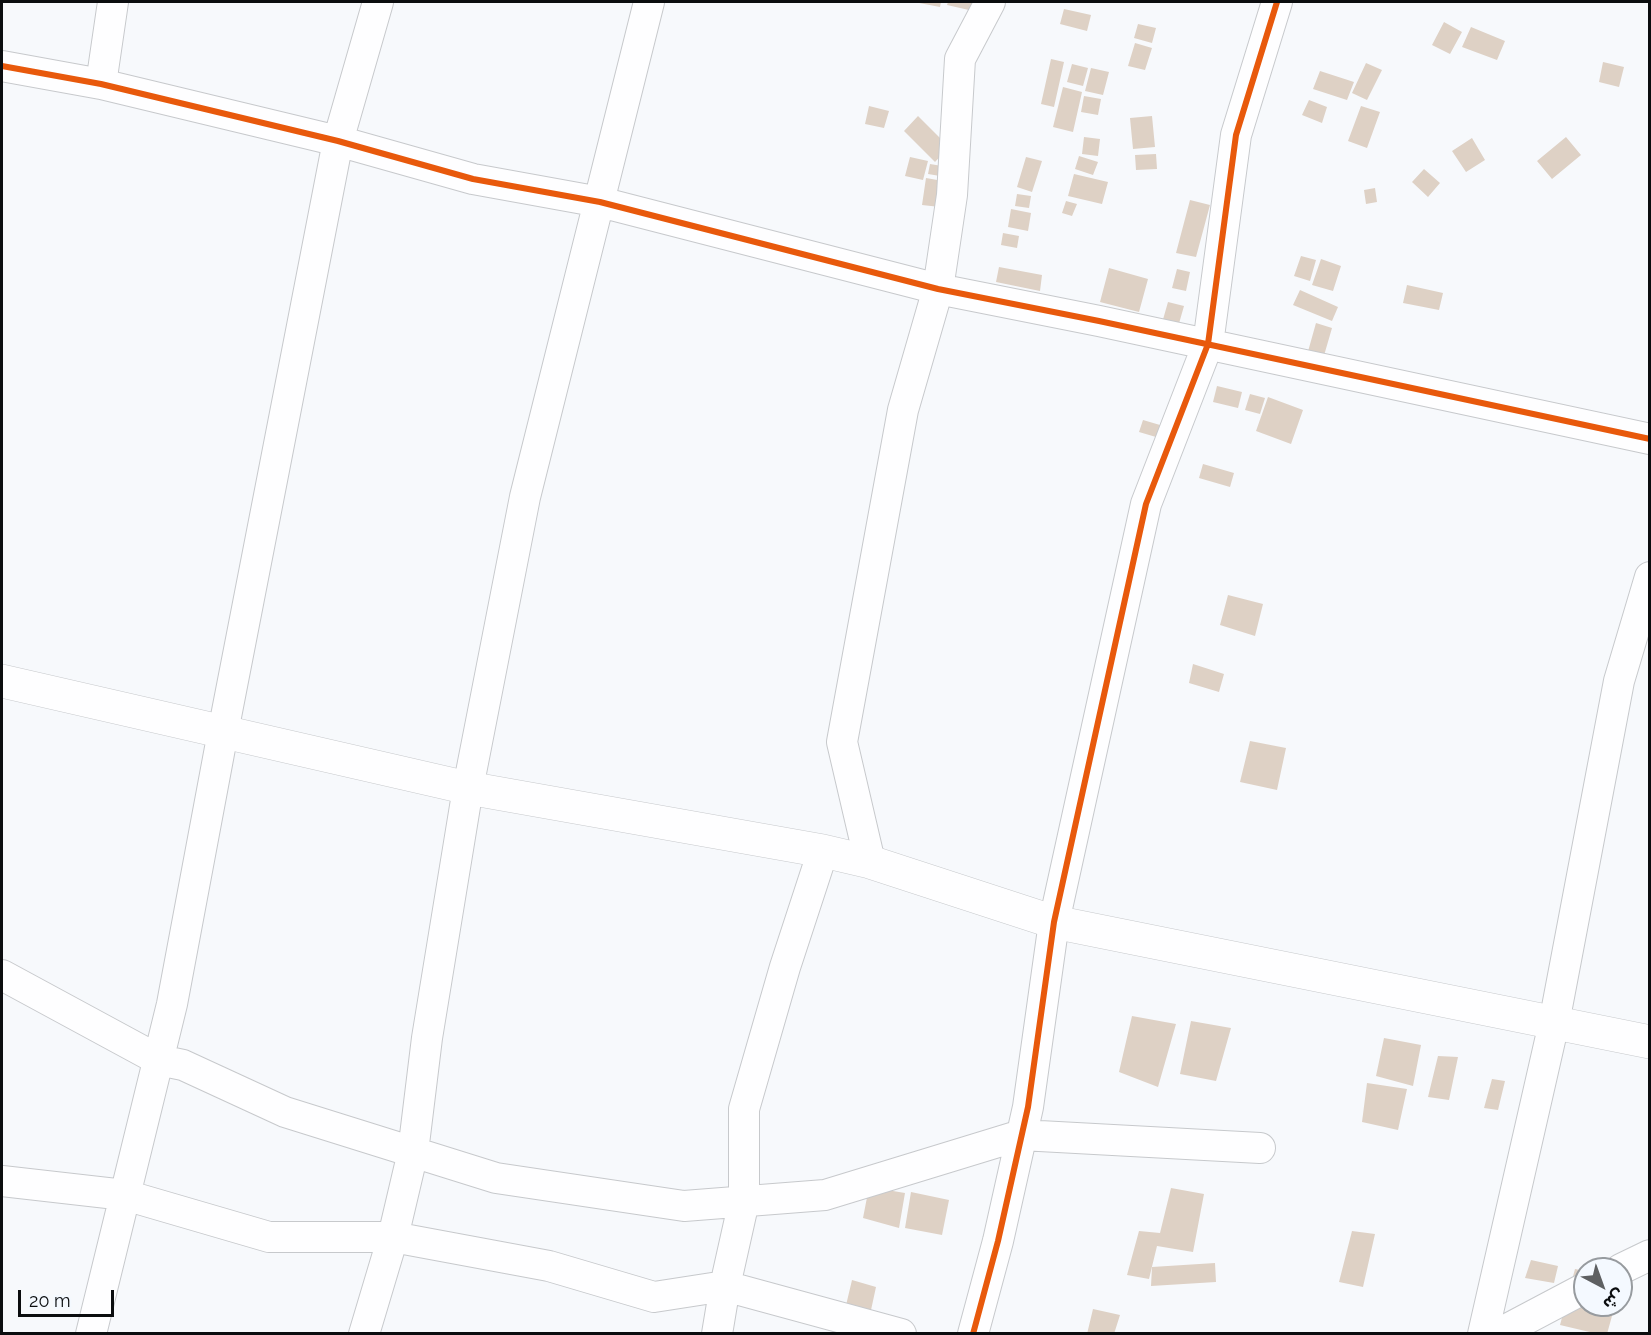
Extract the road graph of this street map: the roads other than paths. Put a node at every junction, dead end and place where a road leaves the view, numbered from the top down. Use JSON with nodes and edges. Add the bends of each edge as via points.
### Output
{"nodes":[{"id":1,"x":113,"y":2,"type":"edge"},
{"id":2,"x":378,"y":2,"type":"edge"},
{"id":3,"x":649,"y":2,"type":"edge"},
{"id":4,"x":990,"y":2,"type":"edge"},
{"id":5,"x":1277,"y":2,"type":"edge"},
{"id":6,"x":2,"y":66,"type":"edge"},
{"id":7,"x":101,"y":84,"type":"junction"},
{"id":8,"x":338,"y":141,"type":"junction"},
{"id":9,"x":600,"y":202,"type":"junction"},
{"id":10,"x":938,"y":289,"type":"junction"},
{"id":11,"x":1208,"y":344,"type":"junction"},
{"id":12,"x":1650,"y":439,"type":"edge"},
{"id":13,"x":1650,"y":577,"type":"edge"},
{"id":14,"x":2,"y":681,"type":"edge"},
{"id":15,"x":223,"y":732,"type":"junction"},
{"id":16,"x":468,"y":788,"type":"junction"},
{"id":17,"x":823,"y":851,"type":"junction"},
{"id":18,"x":870,"y":862,"type":"junction"},
{"id":19,"x":1054,"y":922,"type":"junction"},
{"id":20,"x":2,"y":975,"type":"edge"},
{"id":21,"x":1554,"y":1023,"type":"junction"},
{"id":22,"x":1650,"y":1042,"type":"edge"},
{"id":23,"x":159,"y":1060,"type":"junction"},
{"id":24,"x":1021,"y":1135,"type":"junction"},
{"id":25,"x":1260,"y":1148,"type":"dead end"},
{"id":26,"x":413,"y":1152,"type":"junction"},
{"id":27,"x":2,"y":1180,"type":"edge"},
{"id":28,"x":125,"y":1195,"type":"junction"},
{"id":29,"x":744,"y":1201,"type":"junction"},
{"id":30,"x":393,"y":1237,"type":"junction"},
{"id":31,"x":1650,"y":1254,"type":"edge"},
{"id":32,"x":1633,"y":1263,"type":"edge"},
{"id":33,"x":725,"y":1286,"type":"junction"},
{"id":34,"x":1573,"y":1294,"type":"edge"},
{"id":35,"x":91,"y":1334,"type":"edge"},
{"id":36,"x":364,"y":1334,"type":"edge"},
{"id":37,"x":717,"y":1334,"type":"edge"},
{"id":38,"x":901,"y":1334,"type":"edge"},
{"id":39,"x":973,"y":1334,"type":"edge"},
{"id":40,"x":1483,"y":1334,"type":"edge"},
{"id":41,"x":1498,"y":1334,"type":"edge"}],
"edges":[{"from":1,"to":7,"type":"street"},
{"from":2,"to":8,"type":"street"},
{"from":3,"to":9,"type":"street"},
{"from":4,"to":10,"type":"street","via":[[960,59],[952,195]]},
{"from":5,"to":11,"type":"street","via":[[1236,135]]},
{"from":6,"to":7,"type":"street"},
{"from":7,"to":8,"type":"street"},
{"from":8,"to":9,"type":"street","via":[[473,179]]},
{"from":8,"to":15,"type":"street"},
{"from":9,"to":10,"type":"street"},
{"from":9,"to":16,"type":"street","via":[[525,497]]},
{"from":10,"to":11,"type":"street"},
{"from":10,"to":18,"type":"street","via":[[903,410],[842,742]]},
{"from":11,"to":12,"type":"street"},
{"from":11,"to":19,"type":"street","via":[[1146,504]]},
{"from":13,"to":21,"type":"street","via":[[1619,681]]},
{"from":14,"to":15,"type":"main road"},
{"from":15,"to":16,"type":"main road"},
{"from":15,"to":23,"type":"street"},
{"from":16,"to":17,"type":"main road"},
{"from":16,"to":26,"type":"street","via":[[427,1038]]},
{"from":17,"to":18,"type":"main road"},
{"from":17,"to":29,"type":"street","via":[[744,1109]]},
{"from":18,"to":19,"type":"main road"},
{"from":19,"to":21,"type":"main road"},
{"from":19,"to":24,"type":"street"},
{"from":20,"to":23,"type":"street"},
{"from":21,"to":22,"type":"main road"},
{"from":21,"to":40,"type":"street"},
{"from":23,"to":26,"type":"street","via":[[183,1065],[285,1112]]},
{"from":23,"to":28,"type":"street"},
{"from":24,"to":25,"type":"street"},
{"from":24,"to":29,"type":"street","via":[[825,1195]]},
{"from":24,"to":39,"type":"street"},
{"from":26,"to":29,"type":"street","via":[[496,1178],[684,1206]]},
{"from":26,"to":30,"type":"street"},
{"from":27,"to":28,"type":"street"},
{"from":28,"to":30,"type":"street","via":[[269,1237]]},
{"from":28,"to":35,"type":"street"},
{"from":29,"to":33,"type":"street"},
{"from":30,"to":33,"type":"street","via":[[549,1266],[654,1297]]},
{"from":30,"to":36,"type":"street"},
{"from":31,"to":32,"type":"street"},
{"from":33,"to":37,"type":"street"},
{"from":33,"to":38,"type":"street"},
{"from":34,"to":41,"type":"street"}]}
